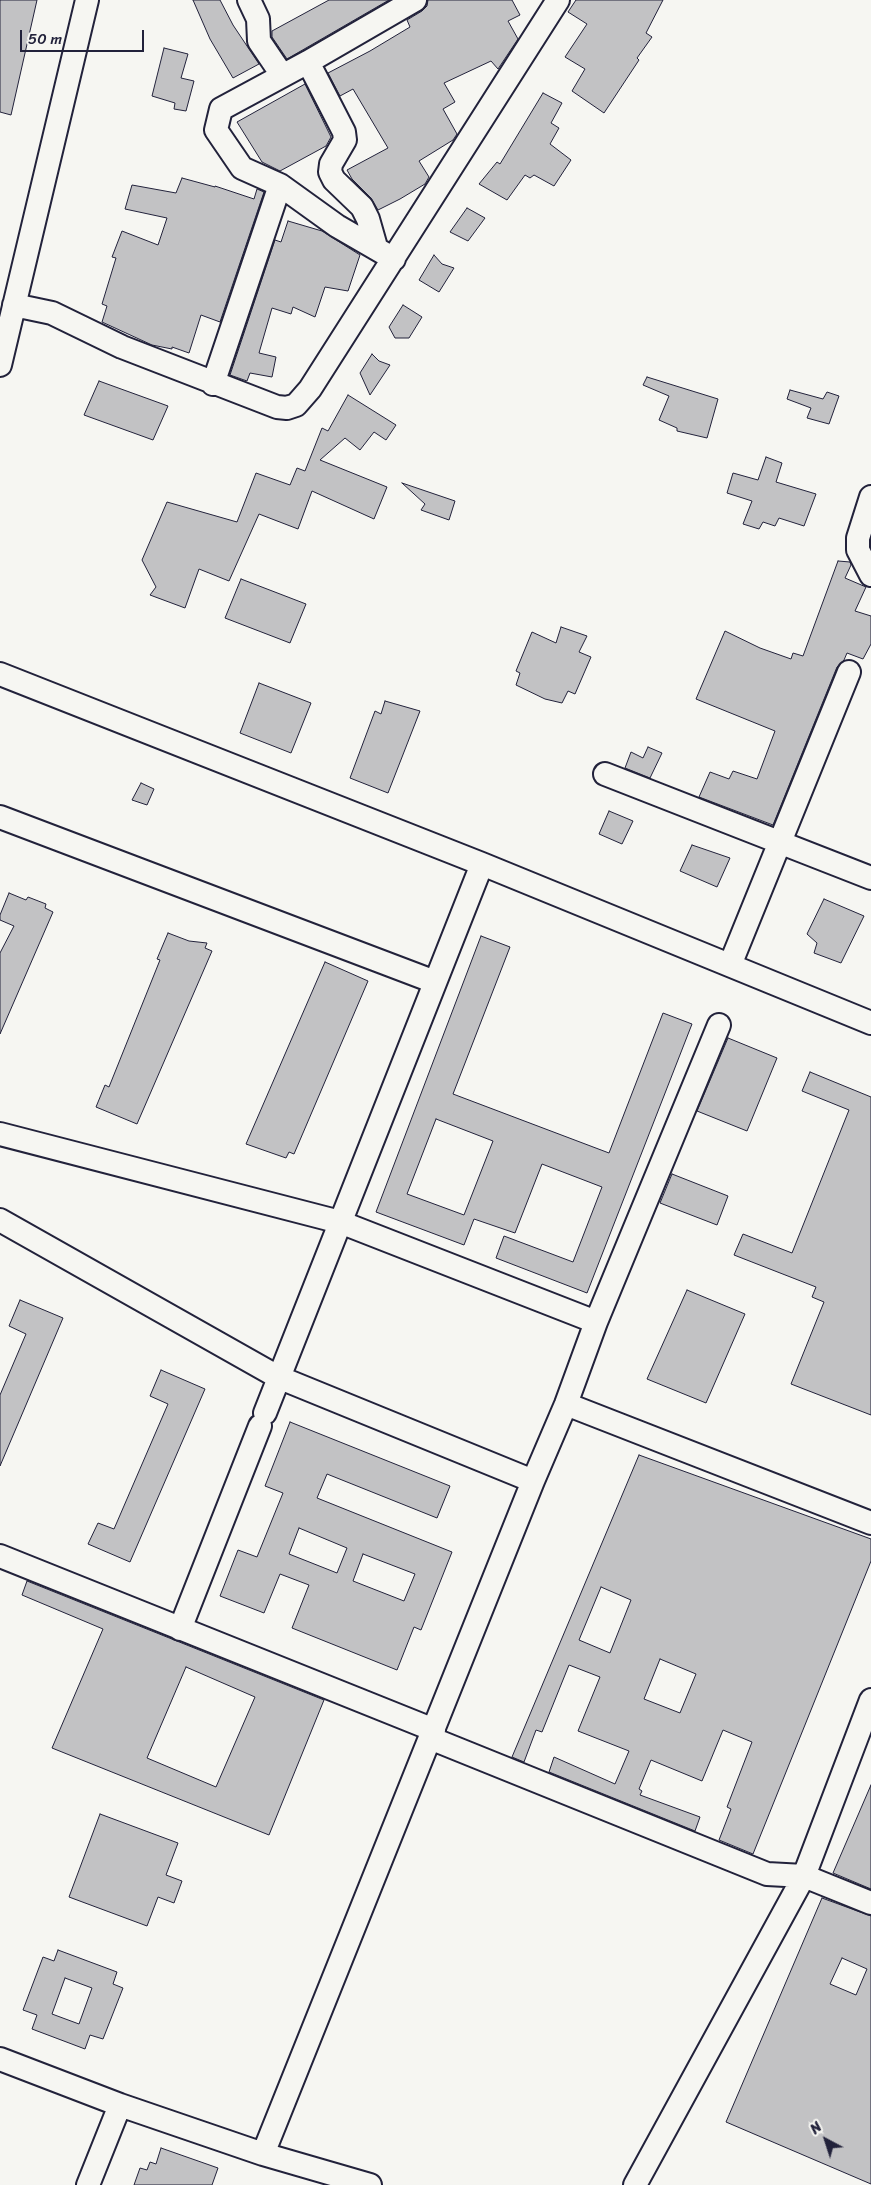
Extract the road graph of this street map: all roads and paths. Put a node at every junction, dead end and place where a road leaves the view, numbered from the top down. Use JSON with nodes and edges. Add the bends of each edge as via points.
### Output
{"nodes":[{"id":1,"x":87,"y":0,"type":"edge"},
{"id":2,"x":249,"y":0,"type":"edge"},
{"id":3,"x":415,"y":0,"type":"edge"},
{"id":4,"x":558,"y":0,"type":"edge"},
{"id":5,"x":308,"y":62,"type":"junction"},
{"id":6,"x":282,"y":75,"type":"junction"},
{"id":7,"x":280,"y":185,"type":"junction"},
{"id":8,"x":385,"y":253,"type":"junction"},
{"id":9,"x":14,"y":305,"type":"junction"},
{"id":10,"x":0,"y":365,"type":"edge"},
{"id":11,"x":213,"y":384,"type":"junction"},
{"id":12,"x":871,"y":497,"type":"edge"},
{"id":13,"x":871,"y":575,"type":"edge"},
{"id":14,"x":849,"y":672,"type":"dead end"},
{"id":15,"x":0,"y":674,"type":"edge"},
{"id":16,"x":605,"y":774,"type":"dead end"},
{"id":17,"x":0,"y":818,"type":"edge"},
{"id":18,"x":780,"y":842,"type":"junction"},
{"id":19,"x":482,"y":864,"type":"junction"},
{"id":20,"x":871,"y":878,"type":"edge"},
{"id":21,"x":730,"y":965,"type":"junction"},
{"id":22,"x":435,"y":982,"type":"junction"},
{"id":23,"x":871,"y":1023,"type":"edge"},
{"id":24,"x":719,"y":1025,"type":"dead end"},
{"id":25,"x":0,"y":1134,"type":"edge"},
{"id":26,"x":0,"y":1220,"type":"edge"},
{"id":27,"x":340,"y":1222,"type":"junction"},
{"id":28,"x":596,"y":1322,"type":"junction"},
{"id":29,"x":278,"y":1377,"type":"junction"},
{"id":30,"x":566,"y":1404,"type":"junction"},
{"id":31,"x":533,"y":1481,"type":"junction"},
{"id":32,"x":871,"y":1523,"type":"edge"},
{"id":33,"x":0,"y":1556,"type":"edge"},
{"id":34,"x":180,"y":1629,"type":"junction"},
{"id":35,"x":871,"y":1700,"type":"edge"},
{"id":36,"x":432,"y":1734,"type":"junction"},
{"id":37,"x":804,"y":1876,"type":"junction"},
{"id":38,"x":871,"y":1903,"type":"edge"},
{"id":39,"x":0,"y":2059,"type":"edge"},
{"id":40,"x":120,"y":2105,"type":"junction"},
{"id":41,"x":263,"y":2154,"type":"junction"},
{"id":42,"x":88,"y":2185,"type":"edge"},
{"id":43,"x":370,"y":2185,"type":"edge"},
{"id":44,"x":635,"y":2185,"type":"edge"}],
"edges":[{"from":1,"to":9,"type":"street"},
{"from":2,"to":6,"type":"street","via":[[258,19],[260,41]]},
{"from":3,"to":5,"type":"street"},
{"from":4,"to":8,"type":"street"},
{"from":5,"to":6,"type":"street"},
{"from":5,"to":8,"type":"street","via":[[344,132],[345,140],[330,172],[362,207]]},
{"from":6,"to":7,"type":"street","via":[[220,109],[216,130],[242,168]]},
{"from":7,"to":8,"type":"street","via":[[336,226]]},
{"from":7,"to":11,"type":"street"},
{"from":8,"to":11,"type":"street","via":[[310,389],[296,405],[277,407]]},
{"from":9,"to":10,"type":"street"},
{"from":9,"to":11,"type":"street","via":[[52,314]]},
{"from":12,"to":13,"type":"street","via":[[858,538],[858,550]]},
{"from":14,"to":18,"type":"street"},
{"from":15,"to":19,"type":"street"},
{"from":16,"to":18,"type":"street"},
{"from":17,"to":22,"type":"street"},
{"from":18,"to":20,"type":"street"},
{"from":18,"to":21,"type":"street"},
{"from":19,"to":21,"type":"street"},
{"from":19,"to":22,"type":"street"},
{"from":21,"to":23,"type":"street"},
{"from":22,"to":27,"type":"street"},
{"from":24,"to":28,"type":"street"},
{"from":25,"to":27,"type":"street"},
{"from":26,"to":29,"type":"street"},
{"from":27,"to":28,"type":"street"},
{"from":27,"to":29,"type":"street"},
{"from":28,"to":30,"type":"street"},
{"from":29,"to":31,"type":"street"},
{"from":29,"to":34,"type":"street"},
{"from":30,"to":31,"type":"street"},
{"from":30,"to":32,"type":"street"},
{"from":31,"to":36,"type":"street"},
{"from":33,"to":34,"type":"street"},
{"from":34,"to":36,"type":"street"},
{"from":35,"to":37,"type":"street"},
{"from":36,"to":37,"type":"street","via":[[767,1874]]},
{"from":36,"to":41,"type":"street"},
{"from":37,"to":38,"type":"street"},
{"from":37,"to":44,"type":"street"},
{"from":39,"to":40,"type":"street"},
{"from":40,"to":41,"type":"street"},
{"from":40,"to":42,"type":"street"},
{"from":41,"to":43,"type":"street"}]}
